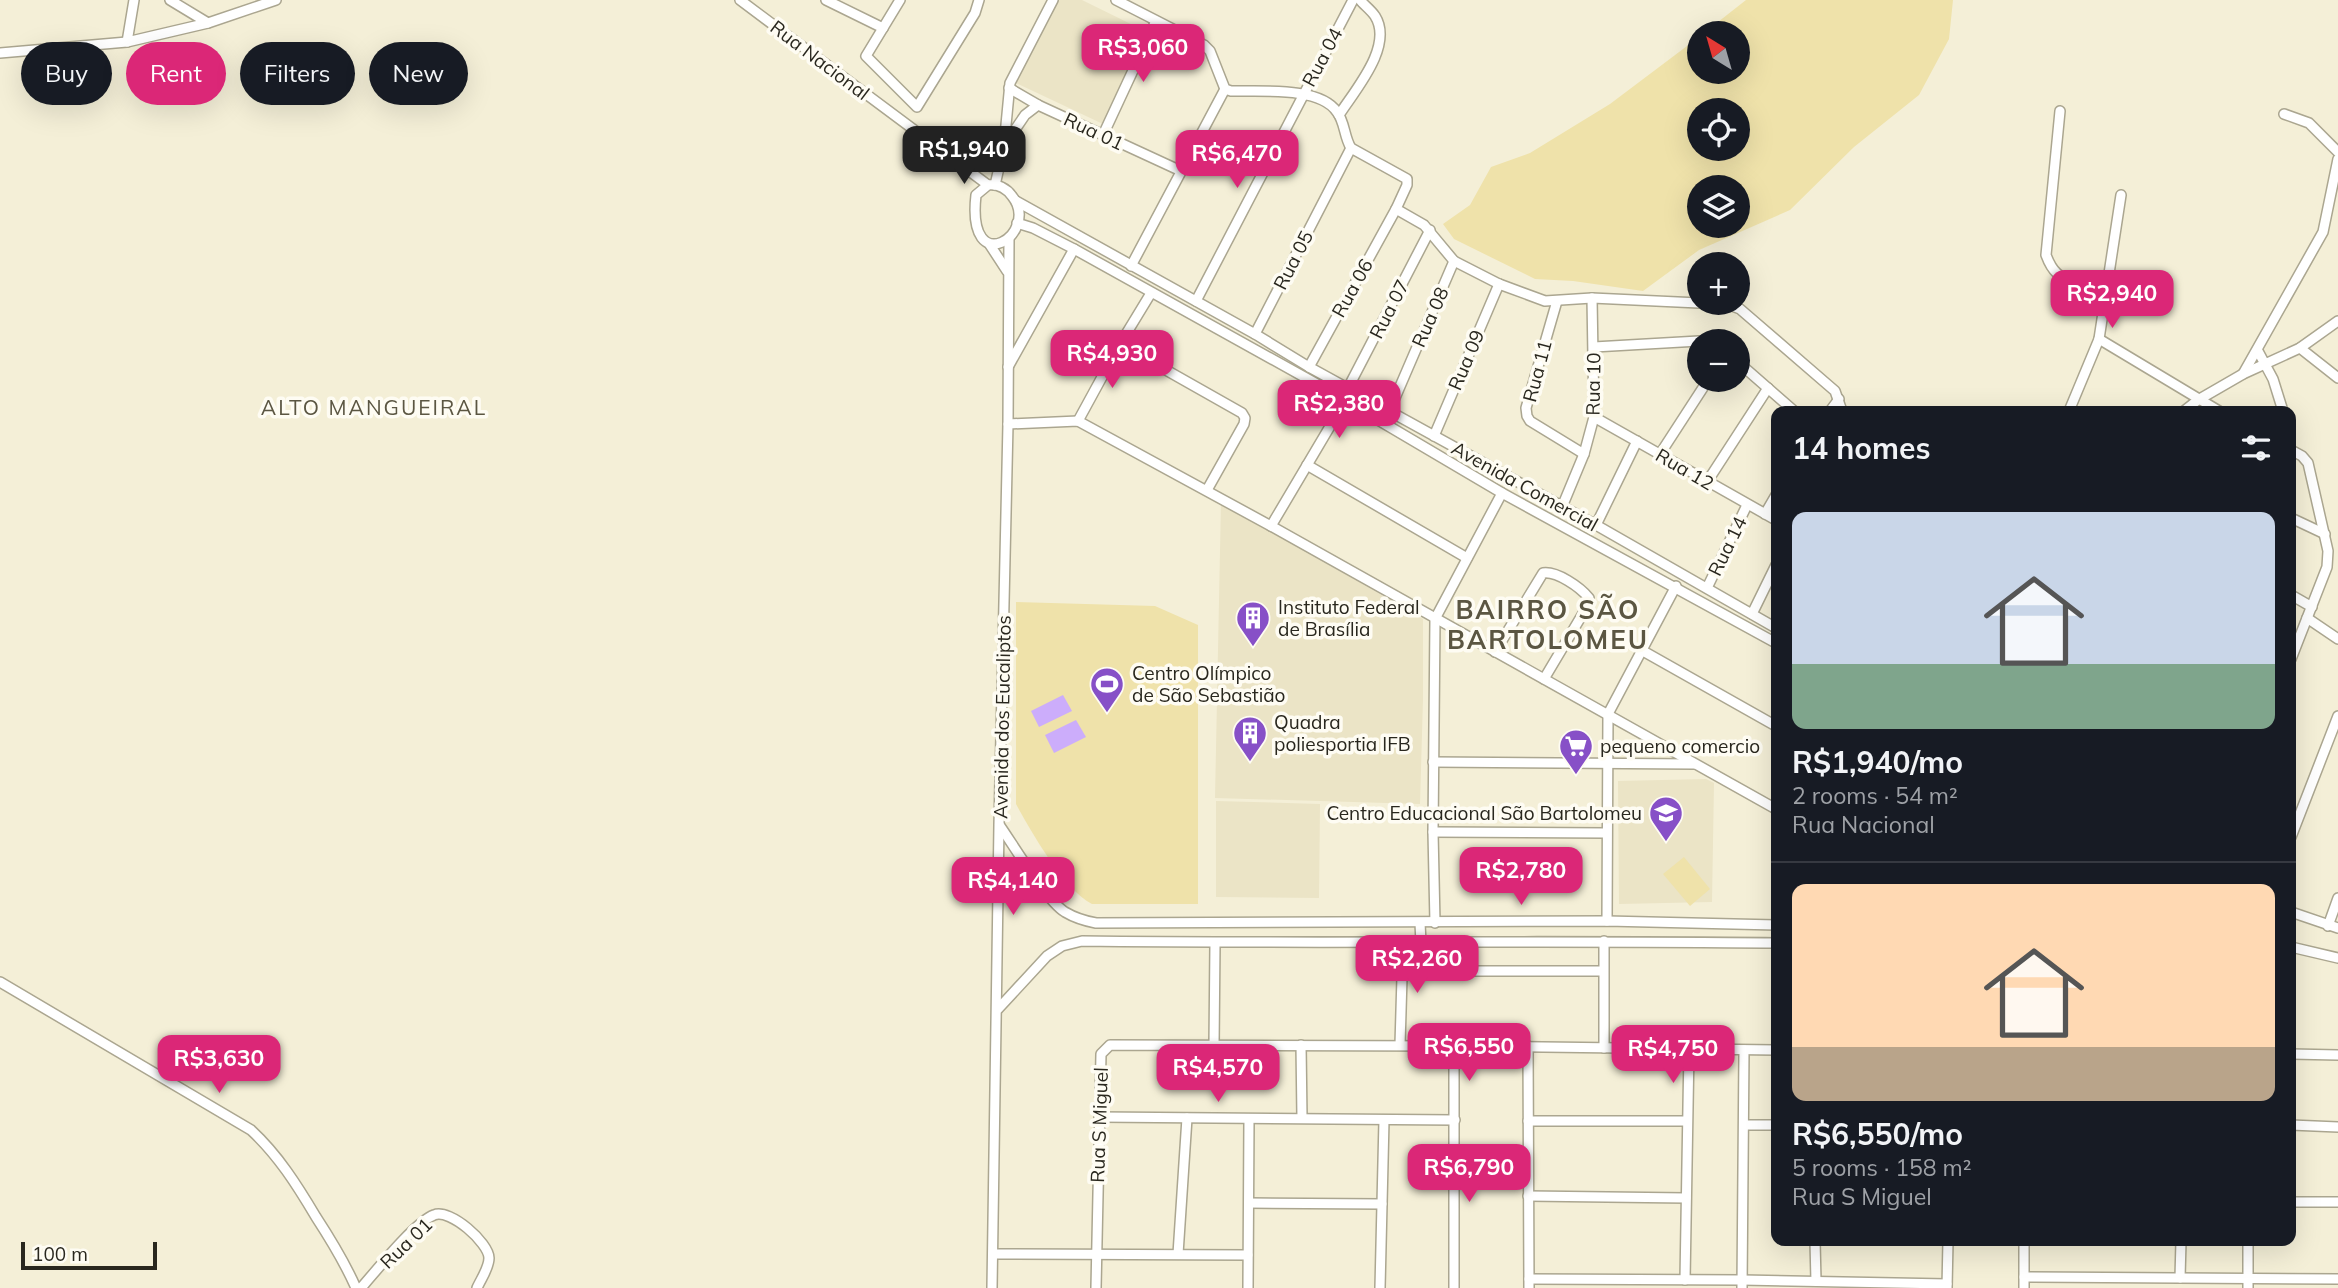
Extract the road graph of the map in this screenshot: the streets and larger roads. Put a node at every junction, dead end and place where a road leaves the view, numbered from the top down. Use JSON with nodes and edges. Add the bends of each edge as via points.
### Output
{"nodes":[{"id":1,"x":134,"y":0,"type":"edge"},
{"id":2,"x":170,"y":0,"type":"edge"},
{"id":3,"x":276,"y":0,"type":"edge"},
{"id":4,"x":740,"y":0,"type":"edge"},
{"id":5,"x":826,"y":0,"type":"edge"},
{"id":6,"x":900,"y":0,"type":"edge"},
{"id":7,"x":979,"y":0,"type":"edge"},
{"id":8,"x":1054,"y":0,"type":"edge"},
{"id":9,"x":1116,"y":0,"type":"edge"},
{"id":10,"x":1353,"y":0,"type":"edge"},
{"id":11,"x":1360,"y":0,"type":"edge"},
{"id":12,"x":1156,"y":21,"type":"junction"},
{"id":13,"x":208,"y":23,"type":"junction"},
{"id":14,"x":883,"y":28,"type":"junction"},
{"id":15,"x":126,"y":42,"type":"edge"},
{"id":16,"x":127,"y":42,"type":"joint"},
{"id":17,"x":0,"y":53,"type":"edge"},
{"id":18,"x":1009,"y":89,"type":"junction"},
{"id":19,"x":1225,"y":89,"type":"junction"},
{"id":20,"x":1303,"y":93,"type":"junction"},
{"id":21,"x":1038,"y":105,"type":"junction"},
{"id":22,"x":2060,"y":111,"type":"dead end"},
{"id":23,"x":2284,"y":114,"type":"dead end"},
{"id":24,"x":1339,"y":115,"type":"junction"},
{"id":25,"x":1102,"y":135,"type":"junction"},
{"id":26,"x":1004,"y":146,"type":"junction"},
{"id":27,"x":1351,"y":148,"type":"junction"},
{"id":28,"x":2338,"y":152,"type":"edge"},
{"id":29,"x":2338,"y":159,"type":"edge"},
{"id":30,"x":967,"y":169,"type":"junction"},
{"id":31,"x":1181,"y":171,"type":"junction"},
{"id":32,"x":992,"y":185,"type":"junction"},
{"id":33,"x":976,"y":195,"type":"junction"},
{"id":34,"x":2121,"y":195,"type":"dead end"},
{"id":35,"x":1016,"y":201,"type":"junction"},
{"id":36,"x":1396,"y":209,"type":"junction"},
{"id":37,"x":1017,"y":223,"type":"junction"},
{"id":38,"x":1430,"y":230,"type":"junction"},
{"id":39,"x":1009,"y":239,"type":"junction"},
{"id":40,"x":990,"y":245,"type":"junction"},
{"id":41,"x":1074,"y":249,"type":"junction"},
{"id":42,"x":1454,"y":261,"type":"junction"},
{"id":43,"x":1130,"y":266,"type":"junction"},
{"id":44,"x":1008,"y":272,"type":"junction"},
{"id":45,"x":1499,"y":284,"type":"junction"},
{"id":46,"x":1151,"y":293,"type":"junction"},
{"id":47,"x":1592,"y":298,"type":"junction"},
{"id":48,"x":1557,"y":301,"type":"junction"},
{"id":49,"x":1196,"y":302,"type":"junction"},
{"id":50,"x":1687,"y":302,"type":"edge"},
{"id":51,"x":2103,"y":311,"type":"junction"},
{"id":52,"x":1747,"y":315,"type":"edge"},
{"id":53,"x":2336,"y":323,"type":"edge"},
{"id":54,"x":1255,"y":334,"type":"junction"},
{"id":55,"x":2099,"y":339,"type":"junction"},
{"id":56,"x":1687,"y":342,"type":"edge"},
{"id":57,"x":1120,"y":344,"type":"junction"},
{"id":58,"x":1594,"y":347,"type":"junction"},
{"id":59,"x":2300,"y":348,"type":"junction"},
{"id":60,"x":2258,"y":351,"type":"junction"},
{"id":61,"x":2265,"y":364,"type":"junction"},
{"id":62,"x":1007,"y":368,"type":"junction"},
{"id":63,"x":1310,"y":368,"type":"junction"},
{"id":64,"x":1750,"y":372,"type":"edge"},
{"id":65,"x":2243,"y":374,"type":"junction"},
{"id":66,"x":2338,"y":377,"type":"edge"},
{"id":67,"x":1329,"y":378,"type":"junction"},
{"id":68,"x":1324,"y":388,"type":"junction"},
{"id":69,"x":1348,"y":388,"type":"junction"},
{"id":70,"x":1768,"y":388,"type":"junction"},
{"id":71,"x":1700,"y":392,"type":"edge"},
{"id":72,"x":1839,"y":399,"type":"junction"},
{"id":73,"x":2198,"y":400,"type":"junction"},
{"id":74,"x":1345,"y":401,"type":"junction"},
{"id":75,"x":1372,"y":402,"type":"junction"},
{"id":76,"x":1788,"y":406,"type":"edge"},
{"id":77,"x":1834,"y":406,"type":"edge"},
{"id":78,"x":1841,"y":406,"type":"edge"},
{"id":79,"x":2074,"y":406,"type":"edge"},
{"id":80,"x":2190,"y":406,"type":"edge"},
{"id":81,"x":2209,"y":406,"type":"edge"},
{"id":82,"x":2282,"y":406,"type":"edge"},
{"id":83,"x":1389,"y":412,"type":"junction"},
{"id":84,"x":1367,"y":414,"type":"junction"},
{"id":85,"x":1594,"y":417,"type":"junction"},
{"id":86,"x":1078,"y":421,"type":"junction"},
{"id":87,"x":1009,"y":424,"type":"junction"},
{"id":88,"x":1434,"y":436,"type":"junction"},
{"id":89,"x":1637,"y":441,"type":"junction"},
{"id":90,"x":2296,"y":453,"type":"edge"},
{"id":91,"x":1584,"y":454,"type":"junction"},
{"id":92,"x":1660,"y":454,"type":"junction"},
{"id":93,"x":1307,"y":465,"type":"junction"},
{"id":94,"x":1707,"y":482,"type":"junction"},
{"id":95,"x":1207,"y":490,"type":"junction"},
{"id":96,"x":1502,"y":493,"type":"junction"},
{"id":97,"x":1771,"y":504,"type":"edge"},
{"id":98,"x":1747,"y":505,"type":"junction"},
{"id":99,"x":1562,"y":507,"type":"junction"},
{"id":100,"x":1765,"y":514,"type":"junction"},
{"id":101,"x":1771,"y":517,"type":"edge"},
{"id":102,"x":2296,"y":520,"type":"edge"},
{"id":103,"x":1596,"y":525,"type":"junction"},
{"id":104,"x":1271,"y":526,"type":"junction"},
{"id":105,"x":2325,"y":534,"type":"junction"},
{"id":106,"x":1467,"y":558,"type":"junction"},
{"id":107,"x":1664,"y":563,"type":"junction"},
{"id":108,"x":1771,"y":575,"type":"edge"},
{"id":109,"x":1657,"y":576,"type":"junction"},
{"id":110,"x":1676,"y":586,"type":"junction"},
{"id":111,"x":1707,"y":588,"type":"junction"},
{"id":112,"x":2296,"y":598,"type":"edge"},
{"id":113,"x":1729,"y":600,"type":"junction"},
{"id":114,"x":2312,"y":607,"type":"junction"},
{"id":115,"x":1723,"y":612,"type":"junction"},
{"id":116,"x":1752,"y":614,"type":"junction"},
{"id":117,"x":2306,"y":618,"type":"junction"},
{"id":118,"x":1435,"y":619,"type":"junction"},
{"id":119,"x":1771,"y":625,"type":"edge"},
{"id":120,"x":2338,"y":639,"type":"edge"},
{"id":121,"x":1771,"y":640,"type":"edge"},
{"id":122,"x":2296,"y":645,"type":"edge"},
{"id":123,"x":1643,"y":650,"type":"junction"},
{"id":124,"x":1495,"y":652,"type":"junction"},
{"id":125,"x":1544,"y":679,"type":"junction"},
{"id":126,"x":1608,"y":714,"type":"junction"},
{"id":127,"x":2338,"y":716,"type":"edge"},
{"id":128,"x":1771,"y":723,"type":"edge"},
{"id":129,"x":1433,"y":762,"type":"junction"},
{"id":130,"x":1608,"y":763,"type":"junction"},
{"id":131,"x":1696,"y":764,"type":"junction"},
{"id":132,"x":1771,"y":806,"type":"edge"},
{"id":133,"x":999,"y":825,"type":"junction"},
{"id":134,"x":2296,"y":825,"type":"edge"},
{"id":135,"x":1433,"y":832,"type":"junction"},
{"id":136,"x":1606,"y":833,"type":"junction"},
{"id":137,"x":2338,"y":898,"type":"edge"},
{"id":138,"x":2296,"y":914,"type":"edge"},
{"id":139,"x":1607,"y":921,"type":"junction"},
{"id":140,"x":1420,"y":923,"type":"junction"},
{"id":141,"x":1435,"y":923,"type":"junction"},
{"id":142,"x":1132,"y":925,"type":"junction"},
{"id":143,"x":1771,"y":925,"type":"edge"},
{"id":144,"x":2328,"y":926,"type":"junction"},
{"id":145,"x":2338,"y":928,"type":"edge"},
{"id":146,"x":1604,"y":941,"type":"junction"},
{"id":147,"x":1132,"y":942,"type":"junction"},
{"id":148,"x":1215,"y":943,"type":"junction"},
{"id":149,"x":1403,"y":943,"type":"junction"},
{"id":150,"x":1421,"y":943,"type":"junction"},
{"id":151,"x":1433,"y":943,"type":"junction"},
{"id":152,"x":1771,"y":943,"type":"edge"},
{"id":153,"x":2296,"y":948,"type":"edge"},
{"id":154,"x":2338,"y":958,"type":"edge"},
{"id":155,"x":1603,"y":971,"type":"junction"},
{"id":156,"x":0,"y":982,"type":"edge"},
{"id":157,"x":998,"y":1009,"type":"junction"},
{"id":158,"x":1301,"y":1045,"type":"junction"},
{"id":159,"x":1400,"y":1045,"type":"junction"},
{"id":160,"x":1214,"y":1046,"type":"junction"},
{"id":161,"x":1454,"y":1046,"type":"junction"},
{"id":162,"x":1528,"y":1046,"type":"junction"},
{"id":163,"x":1604,"y":1048,"type":"junction"},
{"id":164,"x":1689,"y":1049,"type":"junction"},
{"id":165,"x":1744,"y":1050,"type":"junction"},
{"id":166,"x":1771,"y":1050,"type":"edge"},
{"id":167,"x":2296,"y":1054,"type":"edge"},
{"id":168,"x":2338,"y":1055,"type":"edge"},
{"id":169,"x":1099,"y":1117,"type":"junction"},
{"id":170,"x":1187,"y":1118,"type":"junction"},
{"id":171,"x":1302,"y":1118,"type":"junction"},
{"id":172,"x":1250,"y":1119,"type":"junction"},
{"id":173,"x":1384,"y":1120,"type":"junction"},
{"id":174,"x":1455,"y":1120,"type":"junction"},
{"id":175,"x":1528,"y":1121,"type":"junction"},
{"id":176,"x":1687,"y":1121,"type":"junction"},
{"id":177,"x":1744,"y":1125,"type":"junction"},
{"id":178,"x":1771,"y":1125,"type":"edge"},
{"id":179,"x":2296,"y":1125,"type":"edge"},
{"id":180,"x":2338,"y":1127,"type":"edge"},
{"id":181,"x":1528,"y":1196,"type":"junction"},
{"id":182,"x":1686,"y":1198,"type":"junction"},
{"id":183,"x":2296,"y":1202,"type":"edge"},
{"id":184,"x":2338,"y":1202,"type":"edge"},
{"id":185,"x":1249,"y":1203,"type":"junction"},
{"id":186,"x":1382,"y":1204,"type":"junction"},
{"id":187,"x":1815,"y":1246,"type":"edge"},
{"id":188,"x":1948,"y":1246,"type":"edge"},
{"id":189,"x":2024,"y":1246,"type":"edge"},
{"id":190,"x":2181,"y":1246,"type":"edge"},
{"id":191,"x":2248,"y":1246,"type":"edge"},
{"id":192,"x":993,"y":1254,"type":"junction"},
{"id":193,"x":1096,"y":1254,"type":"junction"},
{"id":194,"x":1178,"y":1254,"type":"junction"},
{"id":195,"x":1248,"y":1255,"type":"junction"},
{"id":196,"x":2024,"y":1277,"type":"junction"},
{"id":197,"x":2180,"y":1278,"type":"junction"},
{"id":198,"x":2338,"y":1279,"type":"edge"},
{"id":199,"x":1685,"y":1280,"type":"junction"},
{"id":200,"x":1816,"y":1281,"type":"junction"},
{"id":201,"x":1529,"y":1283,"type":"edge"},
{"id":202,"x":2151,"y":1283,"type":"edge"},
{"id":203,"x":2248,"y":1283,"type":"edge"},
{"id":204,"x":1660,"y":1284,"type":"edge"},
{"id":205,"x":1742,"y":1284,"type":"edge"},
{"id":206,"x":1870,"y":1285,"type":"edge"},
{"id":207,"x":1947,"y":1286,"type":"edge"},
{"id":208,"x":359,"y":1288,"type":"edge"},
{"id":209,"x":477,"y":1288,"type":"edge"},
{"id":210,"x":992,"y":1288,"type":"edge"},
{"id":211,"x":1096,"y":1288,"type":"edge"},
{"id":212,"x":1248,"y":1288,"type":"edge"},
{"id":213,"x":1380,"y":1288,"type":"edge"},
{"id":214,"x":1454,"y":1288,"type":"edge"},
{"id":215,"x":2024,"y":1288,"type":"edge"}],
"edges":[{"from":1,"to":16,"type":"street"},
{"from":2,"to":13,"type":"street"},
{"from":3,"to":13,"type":"street"},
{"from":4,"to":30,"type":"street","name":"Rua Nacional"},
{"from":5,"to":14,"type":"street"},
{"from":6,"to":14,"type":"street"},
{"from":7,"to":14,"type":"street","via":[[917,107],[866,56]]},
{"from":8,"to":18,"type":"street"},
{"from":9,"to":12,"type":"street"},
{"from":10,"to":20,"type":"street","name":"Rua 04"},
{"from":11,"to":24,"type":"street","via":[[1375,16],[1380,45]]},
{"from":12,"to":19,"type":"street","via":[[1204,45]]},
{"from":12,"to":25,"type":"street"},
{"from":13,"to":16,"type":"street"},
{"from":15,"to":17,"type":"street"},
{"from":18,"to":21,"type":"street","name":"Rua 01"},
{"from":18,"to":26,"type":"street"},
{"from":19,"to":20,"type":"street"},
{"from":19,"to":31,"type":"street"},
{"from":20,"to":24,"type":"street","via":[[1331,105]]},
{"from":20,"to":49,"type":"street","name":"Rua 04"},
{"from":21,"to":25,"type":"street","name":"Rua 01"},
{"from":21,"to":26,"type":"street","via":[[1025,115]]},
{"from":22,"to":51,"type":"street","via":[[2046,255],[2060,277],[2091,292]]},
{"from":23,"to":28,"type":"street","via":[[2309,123]]},
{"from":24,"to":27,"type":"street"},
{"from":25,"to":31,"type":"street","name":"Rua 01"},
{"from":26,"to":32,"type":"street"},
{"from":27,"to":36,"type":"street","name":"Rua 06","via":[[1407,179]]},
{"from":27,"to":54,"type":"street","name":"Rua 05"},
{"from":29,"to":60,"type":"street","via":[[2323,232]]},
{"from":30,"to":32,"type":"street","name":"Rua Nacional"},
{"from":30,"to":33,"type":"street"},
{"from":31,"to":43,"type":"street"},
{"from":32,"to":33,"type":"street"},
{"from":32,"to":35,"type":"street","via":[[1005,188]]},
{"from":33,"to":40,"type":"street","via":[[976,223]]},
{"from":34,"to":51,"type":"street"},
{"from":35,"to":37,"type":"street"},
{"from":35,"to":43,"type":"street","name":"Avenida Comercial"},
{"from":36,"to":38,"type":"street"},
{"from":36,"to":63,"type":"street","name":"Rua 06"},
{"from":37,"to":39,"type":"street"},
{"from":37,"to":41,"type":"street","name":"Avenida Comercial"},
{"from":38,"to":42,"type":"street"},
{"from":38,"to":69,"type":"street","name":"Rua 07"},
{"from":39,"to":40,"type":"street"},
{"from":39,"to":44,"type":"street","name":"Avenida dos Eucaliptos"},
{"from":40,"to":44,"type":"street"},
{"from":41,"to":46,"type":"street","name":"Avenida Comercial"},
{"from":41,"to":62,"type":"street"},
{"from":42,"to":45,"type":"street"},
{"from":42,"to":83,"type":"street","name":"Rua 08"},
{"from":43,"to":49,"type":"street","name":"Avenida Comercial"},
{"from":44,"to":62,"type":"street","name":"Avenida dos Eucaliptos"},
{"from":45,"to":48,"type":"street"},
{"from":45,"to":88,"type":"street","name":"Rua 09"},
{"from":46,"to":57,"type":"street"},
{"from":46,"to":68,"type":"street","name":"Avenida Comercial"},
{"from":47,"to":48,"type":"street"},
{"from":47,"to":50,"type":"street"},
{"from":47,"to":58,"type":"street","name":"Rua 10"},
{"from":48,"to":91,"type":"street","name":"Rua 11","via":[[1527,416]]},
{"from":49,"to":54,"type":"street","name":"Avenida Comercial"},
{"from":51,"to":55,"type":"street"},
{"from":52,"to":72,"type":"street","via":[[1827,383]]},
{"from":53,"to":59,"type":"street"},
{"from":54,"to":63,"type":"street","name":"Avenida Comercial"},
{"from":55,"to":73,"type":"street"},
{"from":55,"to":79,"type":"street"},
{"from":56,"to":58,"type":"street"},
{"from":57,"to":86,"type":"street"},
{"from":57,"to":95,"type":"street","via":[[1245,418]]},
{"from":58,"to":85,"type":"street","name":"Rua 10"},
{"from":59,"to":61,"type":"street"},
{"from":59,"to":66,"type":"street"},
{"from":60,"to":61,"type":"street"},
{"from":60,"to":65,"type":"street"},
{"from":61,"to":65,"type":"street"},
{"from":61,"to":82,"type":"street"},
{"from":62,"to":87,"type":"street","name":"Avenida dos Eucaliptos"},
{"from":63,"to":67,"type":"street","name":"Avenida Comercial"},
{"from":64,"to":70,"type":"street"},
{"from":65,"to":73,"type":"street"},
{"from":67,"to":68,"type":"street"},
{"from":67,"to":69,"type":"street","name":"Avenida Comercial"},
{"from":68,"to":74,"type":"street","name":"Avenida Comercial"},
{"from":69,"to":75,"type":"street","name":"Avenida Comercial"},
{"from":70,"to":76,"type":"street"},
{"from":70,"to":94,"type":"street"},
{"from":71,"to":92,"type":"street"},
{"from":72,"to":77,"type":"street"},
{"from":72,"to":78,"type":"street"},
{"from":73,"to":80,"type":"street"},
{"from":73,"to":81,"type":"street"},
{"from":74,"to":84,"type":"street","name":"Avenida Comercial"},
{"from":74,"to":93,"type":"street"},
{"from":75,"to":83,"type":"street","name":"Avenida Comercial"},
{"from":75,"to":84,"type":"street"},
{"from":83,"to":88,"type":"street","name":"Avenida Comercial"},
{"from":84,"to":96,"type":"street","name":"Avenida Comercial"},
{"from":85,"to":89,"type":"street","name":"Rua 12"},
{"from":85,"to":91,"type":"street","name":"Rua 10"},
{"from":86,"to":87,"type":"street"},
{"from":86,"to":95,"type":"street"},
{"from":87,"to":133,"type":"street","name":"Avenida dos Eucaliptos"},
{"from":88,"to":99,"type":"street","name":"Avenida Comercial"},
{"from":89,"to":92,"type":"street","name":"Rua 12"},
{"from":89,"to":103,"type":"street"},
{"from":90,"to":105,"type":"street","via":[[2308,463]]},
{"from":91,"to":99,"type":"street","name":"Rua 10"},
{"from":92,"to":94,"type":"street","name":"Rua 12"},
{"from":93,"to":104,"type":"street"},
{"from":93,"to":106,"type":"street"},
{"from":94,"to":98,"type":"street","name":"Rua 12"},
{"from":95,"to":104,"type":"street"},
{"from":96,"to":106,"type":"street"},
{"from":96,"to":109,"type":"street","name":"Avenida Comercial"},
{"from":97,"to":100,"type":"street"},
{"from":98,"to":100,"type":"street","name":"Rua 12"},
{"from":98,"to":111,"type":"street","name":"Rua 14"},
{"from":99,"to":103,"type":"street","name":"Avenida Comercial"},
{"from":100,"to":101,"type":"street","name":"Rua 12"},
{"from":102,"to":105,"type":"street"},
{"from":103,"to":107,"type":"street","name":"Avenida Comercial"},
{"from":104,"to":118,"type":"street"},
{"from":105,"to":114,"type":"street","via":[[2327,567]]},
{"from":106,"to":118,"type":"street"},
{"from":107,"to":109,"type":"street"},
{"from":107,"to":111,"type":"street","name":"Avenida Comercial"},
{"from":108,"to":116,"type":"street"},
{"from":109,"to":110,"type":"street","name":"Avenida Comercial"},
{"from":110,"to":115,"type":"street","name":"Avenida Comercial"},
{"from":110,"to":123,"type":"street"},
{"from":111,"to":113,"type":"street","name":"Avenida Comercial"},
{"from":112,"to":114,"type":"street"},
{"from":113,"to":115,"type":"street"},
{"from":113,"to":116,"type":"street","name":"Avenida Comercial"},
{"from":114,"to":117,"type":"street"},
{"from":115,"to":121,"type":"street","name":"Avenida Comercial"},
{"from":116,"to":119,"type":"street","name":"Avenida Comercial"},
{"from":117,"to":120,"type":"street"},
{"from":117,"to":122,"type":"street"},
{"from":118,"to":124,"type":"street"},
{"from":118,"to":129,"type":"street"},
{"from":123,"to":126,"type":"street"},
{"from":123,"to":128,"type":"street"},
{"from":124,"to":125,"type":"street"},
{"from":124,"to":125,"type":"street","via":[[1543,573],[1549,572],[1589,598]]},
{"from":125,"to":126,"type":"street"},
{"from":126,"to":130,"type":"street"},
{"from":126,"to":131,"type":"street"},
{"from":127,"to":134,"type":"street"},
{"from":129,"to":130,"type":"street"},
{"from":129,"to":135,"type":"street"},
{"from":130,"to":131,"type":"street"},
{"from":130,"to":136,"type":"street"},
{"from":131,"to":132,"type":"street"},
{"from":133,"to":142,"type":"street","via":[[1062,910],[1080,920]]},
{"from":133,"to":157,"type":"street","name":"Avenida dos Eucaliptos"},
{"from":135,"to":136,"type":"street"},
{"from":135,"to":141,"type":"street"},
{"from":136,"to":139,"type":"street"},
{"from":137,"to":144,"type":"street"},
{"from":138,"to":144,"type":"street"},
{"from":139,"to":141,"type":"street"},
{"from":139,"to":143,"type":"street"},
{"from":140,"to":141,"type":"street"},
{"from":140,"to":142,"type":"street"},
{"from":140,"to":150,"type":"street"},
{"from":142,"to":147,"type":"street"},
{"from":144,"to":145,"type":"street"},
{"from":146,"to":151,"type":"street"},
{"from":146,"to":152,"type":"street"},
{"from":146,"to":155,"type":"street"},
{"from":147,"to":148,"type":"street"},
{"from":147,"to":157,"type":"street","via":[[1082,941],[1062,946]]},
{"from":148,"to":149,"type":"street"},
{"from":148,"to":160,"type":"street"},
{"from":149,"to":150,"type":"street"},
{"from":149,"to":159,"type":"street"},
{"from":150,"to":151,"type":"street"},
{"from":151,"to":155,"type":"street","via":[[1435,966],[1442,971]]},
{"from":153,"to":154,"type":"street"},
{"from":155,"to":163,"type":"street"},
{"from":156,"to":208,"type":"street","via":[[251,1130],[279,1158]]},
{"from":157,"to":192,"type":"street","name":"Avenida dos Eucaliptos"},
{"from":158,"to":159,"type":"street","name":"Rua S Miguel"},
{"from":158,"to":160,"type":"street","name":"Rua S Miguel"},
{"from":158,"to":171,"type":"street"},
{"from":159,"to":161,"type":"street","name":"Rua S Miguel"},
{"from":160,"to":169,"type":"street","name":"Rua S Miguel","via":[[1110,1045],[1101,1054]]},
{"from":161,"to":162,"type":"street","name":"Rua S Miguel"},
{"from":161,"to":174,"type":"street"},
{"from":162,"to":163,"type":"street","name":"Rua S Miguel"},
{"from":162,"to":175,"type":"street"},
{"from":163,"to":164,"type":"street","name":"Rua S Miguel"},
{"from":164,"to":165,"type":"street","name":"Rua S Miguel"},
{"from":164,"to":176,"type":"street"},
{"from":165,"to":166,"type":"street","name":"Rua S Miguel"},
{"from":165,"to":177,"type":"street"},
{"from":167,"to":168,"type":"street"},
{"from":169,"to":170,"type":"street"},
{"from":169,"to":193,"type":"street","name":"Rua S Miguel"},
{"from":170,"to":172,"type":"street"},
{"from":170,"to":194,"type":"street"},
{"from":171,"to":172,"type":"street"},
{"from":171,"to":173,"type":"street"},
{"from":172,"to":185,"type":"street"},
{"from":173,"to":174,"type":"street"},
{"from":173,"to":186,"type":"street"},
{"from":174,"to":214,"type":"street"},
{"from":175,"to":176,"type":"street"},
{"from":175,"to":181,"type":"street"},
{"from":176,"to":182,"type":"street"},
{"from":177,"to":178,"type":"street"},
{"from":177,"to":205,"type":"street"},
{"from":179,"to":180,"type":"street"},
{"from":181,"to":182,"type":"street"},
{"from":181,"to":201,"type":"street"},
{"from":182,"to":199,"type":"street"},
{"from":183,"to":184,"type":"street"},
{"from":185,"to":186,"type":"street"},
{"from":185,"to":195,"type":"street"},
{"from":186,"to":213,"type":"street"},
{"from":187,"to":200,"type":"street"},
{"from":188,"to":207,"type":"street"},
{"from":189,"to":196,"type":"street"},
{"from":190,"to":197,"type":"street"},
{"from":191,"to":203,"type":"street"},
{"from":192,"to":193,"type":"street"},
{"from":192,"to":210,"type":"street","name":"Avenida dos Eucaliptos"},
{"from":193,"to":194,"type":"street"},
{"from":193,"to":211,"type":"street","name":"Rua S Miguel"},
{"from":194,"to":195,"type":"street"},
{"from":195,"to":212,"type":"street"},
{"from":196,"to":202,"type":"street"},
{"from":196,"to":215,"type":"street"},
{"from":197,"to":202,"type":"street"},
{"from":197,"to":203,"type":"street"},
{"from":198,"to":203,"type":"street"},
{"from":199,"to":204,"type":"street"},
{"from":199,"to":205,"type":"street"},
{"from":200,"to":205,"type":"street"},
{"from":200,"to":206,"type":"street"},
{"from":201,"to":204,"type":"street"},
{"from":206,"to":207,"type":"street"},
{"from":208,"to":209,"type":"street","name":"Rua 01","via":[[416,1227],[444,1214],[457,1219],[486,1248],[488,1264]]}]}
